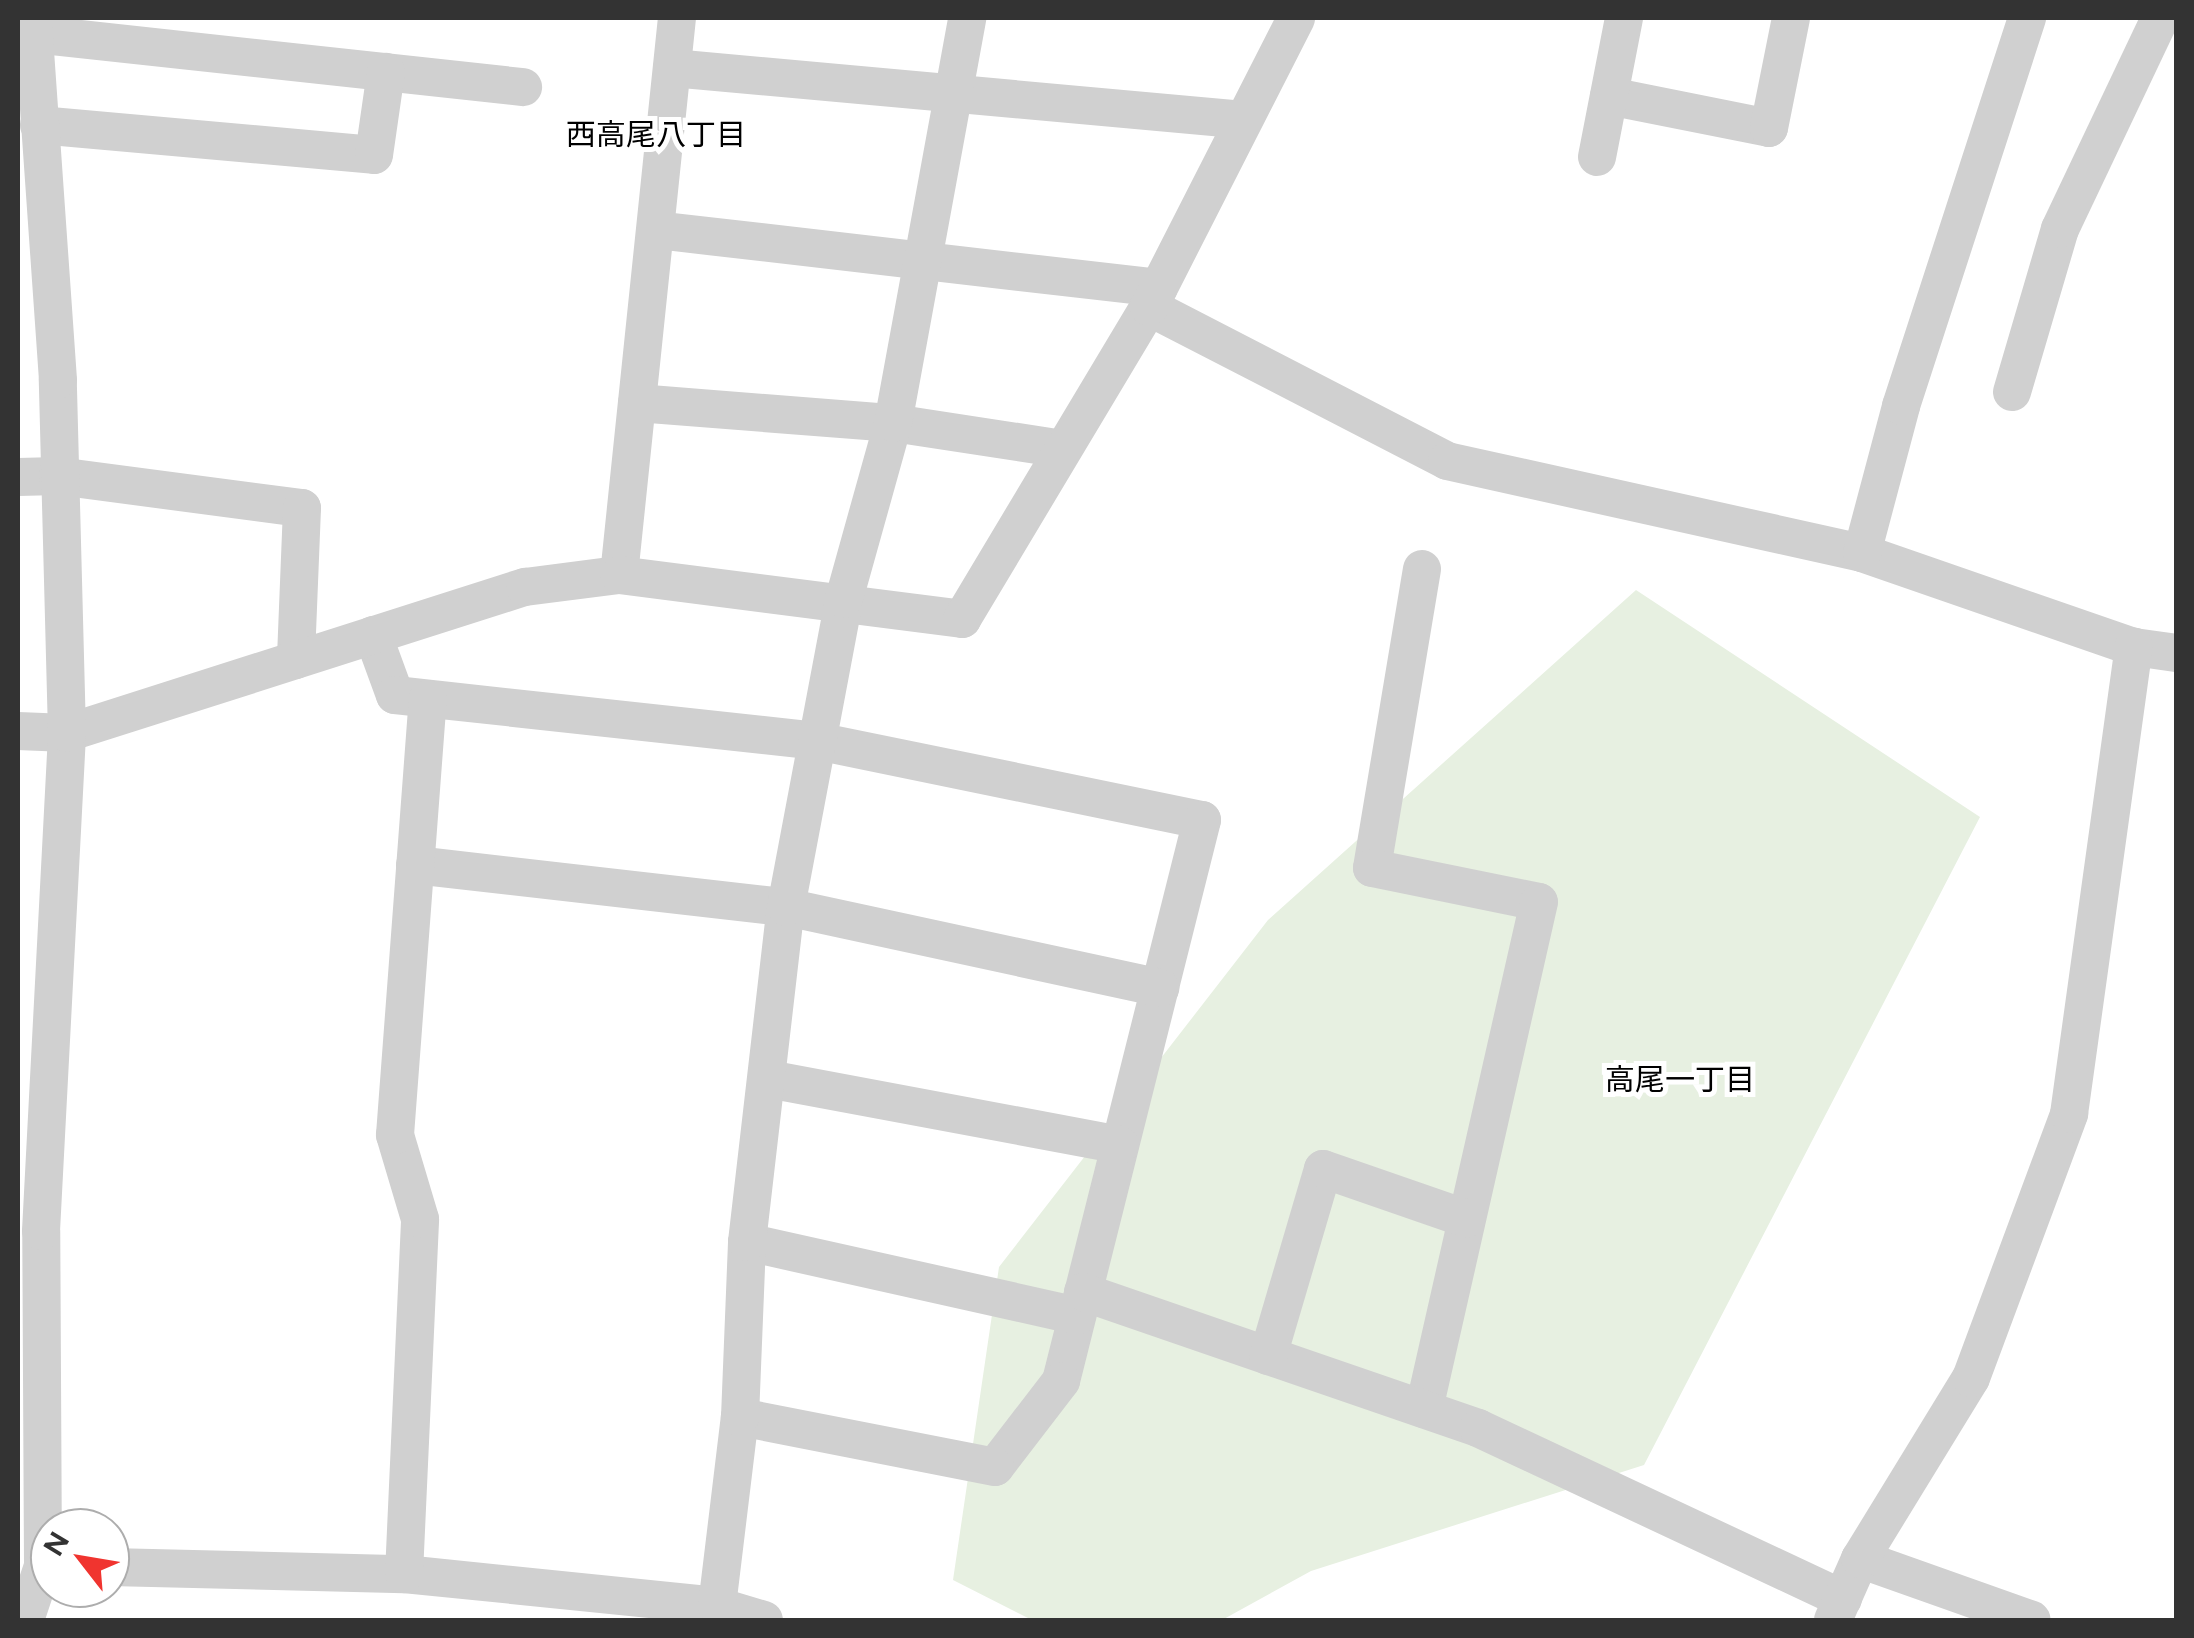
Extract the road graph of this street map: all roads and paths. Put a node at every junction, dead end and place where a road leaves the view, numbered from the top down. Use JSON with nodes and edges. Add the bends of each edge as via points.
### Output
{"nodes":[{"id":1,"x":677,"y":18,"type":"edge"},
{"id":2,"x":966,"y":18,"type":"edge"},
{"id":3,"x":1296,"y":18,"type":"edge"},
{"id":4,"x":1624,"y":18,"type":"edge"},
{"id":5,"x":1792,"y":18,"type":"edge"},
{"id":6,"x":2027,"y":18,"type":"edge"},
{"id":7,"x":2160,"y":18,"type":"edge"},
{"id":8,"x":34,"y":26,"type":"edge"},
{"id":9,"x":672,"y":68,"type":"junction"},
{"id":10,"x":386,"y":72,"type":"junction"},
{"id":11,"x":523,"y":87,"type":"dead end"},
{"id":12,"x":954,"y":89,"type":"junction"},
{"id":13,"x":1608,"y":96,"type":"junction"},
{"id":14,"x":31,"y":111,"type":"edge"},
{"id":15,"x":1244,"y":120,"type":"junction"},
{"id":16,"x":1597,"y":157,"type":"dead end"},
{"id":17,"x":656,"y":230,"type":"junction"},
{"id":18,"x":923,"y":258,"type":"junction"},
{"id":19,"x":1154,"y":297,"type":"junction"},
{"id":20,"x":2012,"y":392,"type":"dead end"},
{"id":21,"x":637,"y":403,"type":"junction"},
{"id":22,"x":893,"y":423,"type":"junction"},
{"id":23,"x":1064,"y":450,"type":"junction"},
{"id":24,"x":58,"y":476,"type":"junction"},
{"id":25,"x":18,"y":477,"type":"edge"},
{"id":26,"x":1862,"y":553,"type":"junction"},
{"id":27,"x":1422,"y":569,"type":"dead end"},
{"id":28,"x":619,"y":574,"type":"junction"},
{"id":29,"x":844,"y":598,"type":"junction"},
{"id":30,"x":373,"y":635,"type":"junction"},
{"id":31,"x":2134,"y":647,"type":"junction"},
{"id":32,"x":2176,"y":653,"type":"edge"},
{"id":33,"x":296,"y":660,"type":"junction"},
{"id":34,"x":428,"y":698,"type":"junction"},
{"id":35,"x":18,"y":731,"type":"edge"},
{"id":36,"x":67,"y":733,"type":"junction"},
{"id":37,"x":817,"y":740,"type":"junction"},
{"id":38,"x":415,"y":865,"type":"junction"},
{"id":39,"x":786,"y":907,"type":"junction"},
{"id":40,"x":1160,"y":988,"type":"junction"},
{"id":41,"x":768,"y":1079,"type":"junction"},
{"id":42,"x":1120,"y":1145,"type":"junction"},
{"id":43,"x":1467,"y":1218,"type":"junction"},
{"id":44,"x":747,"y":1242,"type":"junction"},
{"id":45,"x":1080,"y":1304,"type":"junction"},
{"id":46,"x":1268,"y":1356,"type":"junction"},
{"id":47,"x":1424,"y":1409,"type":"junction"},
{"id":48,"x":740,"y":1417,"type":"junction"},
{"id":49,"x":35,"y":1508,"type":"edge"},
{"id":50,"x":1860,"y":1559,"type":"junction"},
{"id":51,"x":130,"y":1568,"type":"edge"},
{"id":52,"x":404,"y":1574,"type":"junction"},
{"id":53,"x":717,"y":1606,"type":"junction"},
{"id":54,"x":1838,"y":1610,"type":"edge"},
{"id":55,"x":764,"y":1620,"type":"edge"},
{"id":56,"x":2032,"y":1620,"type":"edge"}],
"edges":[{"from":1,"to":9,"type":"street"},
{"from":2,"to":12,"type":"street"},
{"from":3,"to":15,"type":"street"},
{"from":4,"to":13,"type":"street"},
{"from":5,"to":13,"type":"street","via":[[1769,128]]},
{"from":6,"to":26,"type":"street","via":[[1902,406]]},
{"from":7,"to":20,"type":"street","via":[[2060,229]]},
{"from":8,"to":10,"type":"street"},
{"from":8,"to":14,"type":"street"},
{"from":9,"to":12,"type":"street"},
{"from":9,"to":17,"type":"street"},
{"from":10,"to":11,"type":"street"},
{"from":10,"to":14,"type":"street","via":[[374,155]]},
{"from":12,"to":15,"type":"street"},
{"from":12,"to":18,"type":"street"},
{"from":13,"to":16,"type":"street"},
{"from":14,"to":24,"type":"street","via":[[58,380]]},
{"from":15,"to":19,"type":"street"},
{"from":17,"to":18,"type":"street"},
{"from":17,"to":21,"type":"street"},
{"from":18,"to":19,"type":"street"},
{"from":18,"to":22,"type":"street"},
{"from":19,"to":23,"type":"street"},
{"from":19,"to":26,"type":"street","via":[[1447,460]]},
{"from":21,"to":22,"type":"street"},
{"from":21,"to":28,"type":"street"},
{"from":22,"to":23,"type":"street"},
{"from":22,"to":29,"type":"street"},
{"from":23,"to":29,"type":"street","via":[[962,618]]},
{"from":24,"to":25,"type":"street"},
{"from":24,"to":33,"type":"street","via":[[302,508]]},
{"from":24,"to":36,"type":"street"},
{"from":26,"to":31,"type":"street"},
{"from":27,"to":43,"type":"street","via":[[1372,868],[1539,902]]},
{"from":28,"to":29,"type":"street"},
{"from":28,"to":30,"type":"street","via":[[524,588]]},
{"from":29,"to":37,"type":"street"},
{"from":30,"to":33,"type":"street"},
{"from":30,"to":34,"type":"street","via":[[395,695]]},
{"from":31,"to":32,"type":"street"},
{"from":31,"to":50,"type":"street","via":[[2069,1114],[1971,1378]]},
{"from":33,"to":36,"type":"street"},
{"from":34,"to":37,"type":"street"},
{"from":34,"to":38,"type":"street"},
{"from":35,"to":36,"type":"street"},
{"from":36,"to":49,"type":"street","via":[[40,1230]]},
{"from":37,"to":39,"type":"street"},
{"from":37,"to":40,"type":"street","via":[[1202,820]]},
{"from":38,"to":39,"type":"street"},
{"from":38,"to":52,"type":"street","via":[[395,1135],[420,1218]]},
{"from":39,"to":40,"type":"street"},
{"from":39,"to":41,"type":"street"},
{"from":40,"to":42,"type":"street"},
{"from":41,"to":42,"type":"street"},
{"from":41,"to":44,"type":"street"},
{"from":42,"to":45,"type":"street"},
{"from":43,"to":46,"type":"street","via":[[1323,1169]]},
{"from":43,"to":47,"type":"street"},
{"from":44,"to":45,"type":"street"},
{"from":44,"to":48,"type":"street"},
{"from":45,"to":46,"type":"street"},
{"from":45,"to":48,"type":"street","via":[[1060,1381],[996,1467]]},
{"from":46,"to":47,"type":"street"},
{"from":47,"to":54,"type":"street","via":[[1478,1428]]},
{"from":48,"to":53,"type":"street"},
{"from":50,"to":54,"type":"street"},
{"from":50,"to":56,"type":"street"},
{"from":51,"to":52,"type":"street"},
{"from":52,"to":53,"type":"street"},
{"from":53,"to":55,"type":"street"}]}
